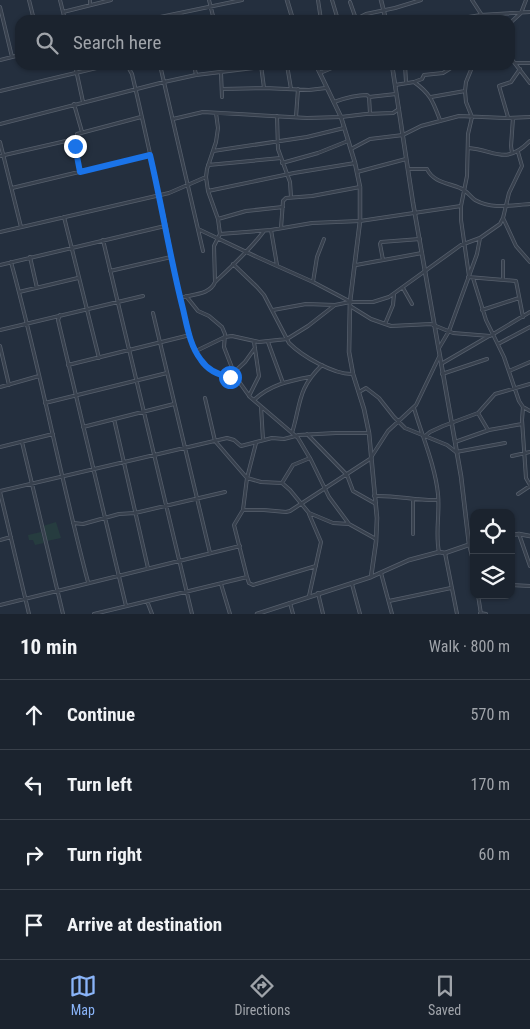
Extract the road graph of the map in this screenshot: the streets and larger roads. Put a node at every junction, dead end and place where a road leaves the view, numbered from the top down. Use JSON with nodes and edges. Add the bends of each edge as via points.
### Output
{"nodes":[{"id":1,"x":29,"y":0,"type":"edge"},
{"id":2,"x":60,"y":0,"type":"edge"},
{"id":3,"x":90,"y":0,"type":"edge"},
{"id":4,"x":111,"y":0,"type":"edge"},
{"id":5,"x":209,"y":0,"type":"edge"},
{"id":6,"x":242,"y":0,"type":"edge"},
{"id":7,"x":287,"y":0,"type":"edge"},
{"id":8,"x":318,"y":0,"type":"edge"},
{"id":9,"x":332,"y":0,"type":"edge"},
{"id":10,"x":380,"y":0,"type":"edge"},
{"id":11,"x":421,"y":0,"type":"edge"},
{"id":12,"x":472,"y":0,"type":"edge"},
{"id":13,"x":526,"y":0,"type":"edge"},
{"id":14,"x":350,"y":2,"type":"dead end"},
{"id":15,"x":90,"y":5,"type":"junction"},
{"id":16,"x":0,"y":6,"type":"edge"},
{"id":17,"x":211,"y":7,"type":"junction"},
{"id":18,"x":383,"y":10,"type":"junction"},
{"id":19,"x":63,"y":12,"type":"junction"},
{"id":20,"x":530,"y":12,"type":"edge"},
{"id":21,"x":182,"y":13,"type":"joint"},
{"id":22,"x":521,"y":13,"type":"junction"},
{"id":23,"x":33,"y":15,"type":"edge"},
{"id":24,"x":64,"y":15,"type":"edge"},
{"id":25,"x":172,"y":15,"type":"edge"},
{"id":26,"x":213,"y":15,"type":"edge"},
{"id":27,"x":292,"y":15,"type":"edge"},
{"id":28,"x":320,"y":15,"type":"edge"},
{"id":29,"x":336,"y":15,"type":"edge"},
{"id":30,"x":354,"y":15,"type":"edge"},
{"id":31,"x":364,"y":15,"type":"edge"},
{"id":32,"x":384,"y":15,"type":"edge"},
{"id":33,"x":481,"y":15,"type":"joint"},
{"id":34,"x":515,"y":18,"type":"edge"},
{"id":35,"x":15,"y":56,"type":"edge"},
{"id":36,"x":12,"y":57,"type":"junction"},
{"id":37,"x":0,"y":60,"type":"edge"},
{"id":38,"x":516,"y":63,"type":"joint"},
{"id":39,"x":530,"y":63,"type":"edge"},
{"id":40,"x":520,"y":69,"type":"junction"},
{"id":41,"x":86,"y":70,"type":"edge"},
{"id":42,"x":130,"y":70,"type":"edge"},
{"id":43,"x":161,"y":70,"type":"edge"},
{"id":44,"x":195,"y":70,"type":"edge"},
{"id":45,"x":238,"y":70,"type":"edge"},
{"id":46,"x":262,"y":70,"type":"edge"},
{"id":47,"x":288,"y":70,"type":"edge"},
{"id":48,"x":318,"y":70,"type":"edge"},
{"id":49,"x":327,"y":70,"type":"edge"},
{"id":50,"x":393,"y":70,"type":"edge"},
{"id":51,"x":405,"y":70,"type":"edge"},
{"id":52,"x":448,"y":70,"type":"edge"},
{"id":53,"x":471,"y":70,"type":"edge"},
{"id":54,"x":77,"y":72,"type":"junction"},
{"id":55,"x":220,"y":73,"type":"junction"},
{"id":56,"x":320,"y":73,"type":"junction"},
{"id":57,"x":196,"y":75,"type":"junction"},
{"id":58,"x":164,"y":82,"type":"junction"},
{"id":59,"x":406,"y":82,"type":"junction"},
{"id":60,"x":414,"y":82,"type":"junction"},
{"id":61,"x":530,"y":83,"type":"edge"},
{"id":62,"x":395,"y":85,"type":"junction"},
{"id":63,"x":264,"y":88,"type":"junction"},
{"id":64,"x":326,"y":88,"type":"junction"},
{"id":65,"x":135,"y":89,"type":"junction"},
{"id":66,"x":222,"y":89,"type":"junction"},
{"id":67,"x":291,"y":89,"type":"junction"},
{"id":68,"x":298,"y":89,"type":"junction"},
{"id":69,"x":0,"y":91,"type":"edge"},
{"id":70,"x":465,"y":91,"type":"junction"},
{"id":71,"x":396,"y":94,"type":"junction"},
{"id":72,"x":222,"y":97,"type":"dead end"},
{"id":73,"x":369,"y":97,"type":"junction"},
{"id":74,"x":431,"y":97,"type":"junction"},
{"id":75,"x":83,"y":102,"type":"junction"},
{"id":76,"x":334,"y":102,"type":"junction"},
{"id":77,"x":74,"y":104,"type":"junction"},
{"id":78,"x":399,"y":109,"type":"junction"},
{"id":79,"x":216,"y":113,"type":"junction"},
{"id":80,"x":370,"y":113,"type":"junction"},
{"id":81,"x":277,"y":116,"type":"junction"},
{"id":82,"x":141,"y":117,"type":"junction"},
{"id":83,"x":296,"y":117,"type":"junction"},
{"id":84,"x":472,"y":117,"type":"junction"},
{"id":85,"x":530,"y":117,"type":"edge"},
{"id":86,"x":341,"y":118,"type":"junction"},
{"id":87,"x":508,"y":118,"type":"junction"},
{"id":88,"x":513,"y":118,"type":"junction"},
{"id":89,"x":173,"y":119,"type":"junction"},
{"id":90,"x":440,"y":120,"type":"junction"},
{"id":91,"x":0,"y":124,"type":"edge"},
{"id":92,"x":344,"y":128,"type":"junction"},
{"id":93,"x":82,"y":132,"type":"junction"},
{"id":94,"x":77,"y":134,"type":"dead end"},
{"id":95,"x":403,"y":135,"type":"junction"},
{"id":96,"x":278,"y":141,"type":"junction"},
{"id":97,"x":348,"y":141,"type":"junction"},
{"id":98,"x":530,"y":141,"type":"edge"},
{"id":99,"x":0,"y":142,"type":"edge"},
{"id":100,"x":468,"y":148,"type":"junction"},
{"id":101,"x":351,"y":149,"type":"junction"},
{"id":102,"x":213,"y":151,"type":"junction"},
{"id":103,"x":518,"y":152,"type":"junction"},
{"id":104,"x":512,"y":153,"type":"junction"},
{"id":105,"x":2,"y":155,"type":"edge"},
{"id":106,"x":150,"y":155,"type":"junction"},
{"id":107,"x":281,"y":158,"type":"junction"},
{"id":108,"x":407,"y":159,"type":"junction"},
{"id":109,"x":282,"y":163,"type":"junction"},
{"id":110,"x":355,"y":163,"type":"junction"},
{"id":111,"x":208,"y":165,"type":"junction"},
{"id":112,"x":408,"y":169,"type":"junction"},
{"id":113,"x":80,"y":172,"type":"junction"},
{"id":114,"x":357,"y":172,"type":"junction"},
{"id":115,"x":287,"y":174,"type":"junction"},
{"id":116,"x":206,"y":177,"type":"junction"},
{"id":117,"x":188,"y":184,"type":"junction"},
{"id":118,"x":360,"y":187,"type":"junction"},
{"id":119,"x":12,"y":188,"type":"junction"},
{"id":120,"x":465,"y":190,"type":"junction"},
{"id":121,"x":208,"y":191,"type":"junction"},
{"id":122,"x":159,"y":195,"type":"junction"},
{"id":123,"x":291,"y":197,"type":"junction"},
{"id":124,"x":461,"y":206,"type":"junction"},
{"id":125,"x":530,"y":206,"type":"edge"},
{"id":126,"x":283,"y":207,"type":"junction"},
{"id":127,"x":505,"y":207,"type":"junction"},
{"id":128,"x":416,"y":214,"type":"junction"},
{"id":129,"x":64,"y":217,"type":"junction"},
{"id":130,"x":503,"y":218,"type":"junction"},
{"id":131,"x":218,"y":219,"type":"junction"},
{"id":132,"x":360,"y":221,"type":"junction"},
{"id":133,"x":165,"y":226,"type":"junction"},
{"id":134,"x":21,"y":227,"type":"junction"},
{"id":135,"x":281,"y":228,"type":"junction"},
{"id":136,"x":198,"y":229,"type":"junction"},
{"id":137,"x":264,"y":230,"type":"junction"},
{"id":138,"x":271,"y":230,"type":"junction"},
{"id":139,"x":0,"y":232,"type":"edge"},
{"id":140,"x":220,"y":234,"type":"junction"},
{"id":141,"x":218,"y":238,"type":"junction"},
{"id":142,"x":480,"y":238,"type":"junction"},
{"id":143,"x":324,"y":239,"type":"dead end"},
{"id":144,"x":420,"y":239,"type":"junction"},
{"id":145,"x":103,"y":240,"type":"junction"},
{"id":146,"x":464,"y":244,"type":"junction"},
{"id":147,"x":72,"y":247,"type":"junction"},
{"id":148,"x":203,"y":251,"type":"dead end"},
{"id":149,"x":246,"y":252,"type":"junction"},
{"id":150,"x":422,"y":253,"type":"junction"},
{"id":151,"x":30,"y":257,"type":"junction"},
{"id":152,"x":171,"y":257,"type":"junction"},
{"id":153,"x":383,"y":260,"type":"junction"},
{"id":154,"x":503,"y":261,"type":"dead end"},
{"id":155,"x":11,"y":262,"type":"junction"},
{"id":156,"x":530,"y":262,"type":"edge"},
{"id":157,"x":233,"y":264,"type":"junction"},
{"id":158,"x":0,"y":265,"type":"edge"},
{"id":159,"x":277,"y":265,"type":"junction"},
{"id":160,"x":356,"y":265,"type":"junction"},
{"id":161,"x":110,"y":271,"type":"junction"},
{"id":162,"x":426,"y":272,"type":"junction"},
{"id":163,"x":469,"y":276,"type":"junction"},
{"id":164,"x":79,"y":278,"type":"junction"},
{"id":165,"x":472,"y":278,"type":"junction"},
{"id":166,"x":503,"y":280,"type":"junction"},
{"id":167,"x":215,"y":282,"type":"junction"},
{"id":168,"x":313,"y":282,"type":"junction"},
{"id":169,"x":37,"y":288,"type":"junction"},
{"id":170,"x":403,"y":288,"type":"junction"},
{"id":171,"x":19,"y":292,"type":"junction"},
{"id":172,"x":394,"y":294,"type":"junction"},
{"id":173,"x":143,"y":296,"type":"dead end"},
{"id":174,"x":186,"y":296,"type":"junction"},
{"id":175,"x":180,"y":298,"type":"junction"},
{"id":176,"x":519,"y":298,"type":"junction"},
{"id":177,"x":118,"y":301,"type":"junction"},
{"id":178,"x":335,"y":304,"type":"junction"},
{"id":179,"x":350,"y":304,"type":"junction"},
{"id":180,"x":412,"y":304,"type":"dead end"},
{"id":181,"x":87,"y":309,"type":"junction"},
{"id":182,"x":273,"y":310,"type":"junction"},
{"id":183,"x":482,"y":310,"type":"junction"},
{"id":184,"x":530,"y":312,"type":"edge"},
{"id":185,"x":153,"y":313,"type":"dead end"},
{"id":186,"x":60,"y":315,"type":"junction"},
{"id":187,"x":54,"y":316,"type":"junction"},
{"id":188,"x":522,"y":317,"type":"junction"},
{"id":189,"x":58,"y":320,"type":"junction"},
{"id":190,"x":26,"y":323,"type":"junction"},
{"id":191,"x":385,"y":324,"type":"junction"},
{"id":192,"x":435,"y":325,"type":"junction"},
{"id":193,"x":530,"y":328,"type":"edge"},
{"id":194,"x":0,"y":330,"type":"edge"},
{"id":195,"x":449,"y":331,"type":"junction"},
{"id":196,"x":491,"y":335,"type":"junction"},
{"id":197,"x":190,"y":336,"type":"junction"},
{"id":198,"x":225,"y":337,"type":"junction"},
{"id":199,"x":287,"y":339,"type":"junction"},
{"id":200,"x":254,"y":342,"type":"junction"},
{"id":201,"x":268,"y":342,"type":"junction"},
{"id":202,"x":160,"y":343,"type":"junction"},
{"id":203,"x":498,"y":344,"type":"junction"},
{"id":204,"x":0,"y":346,"type":"edge"},
{"id":205,"x":255,"y":348,"type":"junction"},
{"id":206,"x":439,"y":348,"type":"junction"},
{"id":207,"x":129,"y":351,"type":"junction"},
{"id":208,"x":196,"y":351,"type":"junction"},
{"id":209,"x":440,"y":356,"type":"junction"},
{"id":210,"x":99,"y":358,"type":"junction"},
{"id":211,"x":488,"y":359,"type":"dead end"},
{"id":212,"x":530,"y":362,"type":"edge"},
{"id":213,"x":441,"y":364,"type":"junction"},
{"id":214,"x":68,"y":365,"type":"junction"},
{"id":215,"x":322,"y":365,"type":"junction"},
{"id":216,"x":509,"y":371,"type":"junction"},
{"id":217,"x":167,"y":373,"type":"junction"},
{"id":218,"x":234,"y":373,"type":"junction"},
{"id":219,"x":353,"y":374,"type":"junction"},
{"id":220,"x":442,"y":374,"type":"junction"},
{"id":221,"x":39,"y":376,"type":"junction"},
{"id":222,"x":310,"y":377,"type":"junction"},
{"id":223,"x":136,"y":381,"type":"junction"},
{"id":224,"x":283,"y":383,"type":"junction"},
{"id":225,"x":9,"y":384,"type":"junction"},
{"id":226,"x":530,"y":384,"type":"edge"},
{"id":227,"x":0,"y":387,"type":"edge"},
{"id":228,"x":515,"y":387,"type":"junction"},
{"id":229,"x":359,"y":392,"type":"junction"},
{"id":230,"x":76,"y":396,"type":"junction"},
{"id":231,"x":249,"y":396,"type":"junction"},
{"id":232,"x":205,"y":398,"type":"dead end"},
{"id":233,"x":254,"y":400,"type":"junction"},
{"id":234,"x":45,"y":403,"type":"junction"},
{"id":235,"x":174,"y":404,"type":"junction"},
{"id":236,"x":523,"y":406,"type":"junction"},
{"id":237,"x":262,"y":407,"type":"junction"},
{"id":238,"x":414,"y":408,"type":"junction"},
{"id":239,"x":144,"y":411,"type":"junction"},
{"id":240,"x":530,"y":411,"type":"edge"},
{"id":241,"x":478,"y":413,"type":"junction"},
{"id":242,"x":114,"y":419,"type":"junction"},
{"id":243,"x":398,"y":421,"type":"junction"},
{"id":244,"x":451,"y":424,"type":"junction"},
{"id":245,"x":522,"y":424,"type":"junction"},
{"id":246,"x":83,"y":427,"type":"junction"},
{"id":247,"x":488,"y":430,"type":"junction"},
{"id":248,"x":292,"y":433,"type":"junction"},
{"id":249,"x":369,"y":433,"type":"junction"},
{"id":250,"x":53,"y":434,"type":"junction"},
{"id":251,"x":307,"y":434,"type":"junction"},
{"id":252,"x":295,"y":436,"type":"junction"},
{"id":253,"x":423,"y":437,"type":"junction"},
{"id":254,"x":263,"y":440,"type":"junction"},
{"id":255,"x":215,"y":441,"type":"junction"},
{"id":256,"x":22,"y":442,"type":"junction"},
{"id":257,"x":454,"y":442,"type":"junction"},
{"id":258,"x":256,"y":443,"type":"junction"},
{"id":259,"x":505,"y":443,"type":"dead end"},
{"id":260,"x":0,"y":447,"type":"edge"},
{"id":261,"x":185,"y":448,"type":"junction"},
{"id":262,"x":456,"y":452,"type":"junction"},
{"id":263,"x":530,"y":452,"type":"edge"},
{"id":264,"x":525,"y":453,"type":"junction"},
{"id":265,"x":154,"y":455,"type":"junction"},
{"id":266,"x":512,"y":456,"type":"dead end"},
{"id":267,"x":310,"y":458,"type":"junction"},
{"id":268,"x":370,"y":459,"type":"junction"},
{"id":269,"x":124,"y":462,"type":"junction"},
{"id":270,"x":93,"y":469,"type":"junction"},
{"id":271,"x":347,"y":475,"type":"junction"},
{"id":272,"x":62,"y":476,"type":"junction"},
{"id":273,"x":247,"y":478,"type":"junction"},
{"id":274,"x":282,"y":483,"type":"junction"},
{"id":275,"x":31,"y":484,"type":"junction"},
{"id":276,"x":530,"y":486,"type":"edge"},
{"id":277,"x":325,"y":489,"type":"junction"},
{"id":278,"x":0,"y":492,"type":"edge"},
{"id":279,"x":225,"y":492,"type":"dead end"},
{"id":280,"x":518,"y":494,"type":"dead end"},
{"id":281,"x":374,"y":496,"type":"junction"},
{"id":282,"x":196,"y":499,"type":"junction"},
{"id":283,"x":413,"y":499,"type":"junction"},
{"id":284,"x":438,"y":500,"type":"junction"},
{"id":285,"x":301,"y":504,"type":"junction"},
{"id":286,"x":376,"y":504,"type":"junction"},
{"id":287,"x":167,"y":506,"type":"junction"},
{"id":288,"x":243,"y":510,"type":"junction"},
{"id":289,"x":135,"y":513,"type":"junction"},
{"id":290,"x":309,"y":513,"type":"junction"},
{"id":291,"x":105,"y":519,"type":"junction"},
{"id":292,"x":72,"y":523,"type":"junction"},
{"id":293,"x":83,"y":524,"type":"junction"},
{"id":294,"x":349,"y":524,"type":"junction"},
{"id":295,"x":74,"y":531,"type":"junction"},
{"id":296,"x":413,"y":534,"type":"dead end"},
{"id":297,"x":519,"y":534,"type":"junction"},
{"id":298,"x":515,"y":535,"type":"edge"},
{"id":299,"x":530,"y":536,"type":"edge"},
{"id":300,"x":11,"y":537,"type":"junction"},
{"id":301,"x":376,"y":539,"type":"junction"},
{"id":302,"x":0,"y":540,"type":"edge"},
{"id":303,"x":469,"y":544,"type":"junction"},
{"id":304,"x":240,"y":546,"type":"junction"},
{"id":305,"x":439,"y":552,"type":"junction"},
{"id":306,"x":210,"y":553,"type":"junction"},
{"id":307,"x":444,"y":553,"type":"junction"},
{"id":308,"x":471,"y":554,"type":"edge"},
{"id":309,"x":179,"y":561,"type":"junction"},
{"id":310,"x":316,"y":566,"type":"junction"},
{"id":311,"x":530,"y":566,"type":"edge"},
{"id":312,"x":148,"y":568,"type":"junction"},
{"id":313,"x":381,"y":573,"type":"junction"},
{"id":314,"x":118,"y":575,"type":"junction"},
{"id":315,"x":248,"y":577,"type":"junction"},
{"id":316,"x":371,"y":577,"type":"junction"},
{"id":317,"x":88,"y":582,"type":"junction"},
{"id":318,"x":221,"y":584,"type":"junction"},
{"id":319,"x":352,"y":584,"type":"junction"},
{"id":320,"x":515,"y":586,"type":"edge"},
{"id":321,"x":530,"y":586,"type":"edge"},
{"id":322,"x":451,"y":588,"type":"junction"},
{"id":323,"x":57,"y":590,"type":"junction"},
{"id":324,"x":186,"y":592,"type":"junction"},
{"id":325,"x":318,"y":593,"type":"junction"},
{"id":326,"x":309,"y":596,"type":"junction"},
{"id":327,"x":25,"y":598,"type":"junction"},
{"id":328,"x":479,"y":599,"type":"edge"},
{"id":329,"x":147,"y":601,"type":"junction"},
{"id":330,"x":389,"y":601,"type":"junction"},
{"id":331,"x":290,"y":603,"type":"junction"},
{"id":332,"x":0,"y":604,"type":"edge"},
{"id":333,"x":126,"y":606,"type":"junction"},
{"id":334,"x":29,"y":614,"type":"edge"},
{"id":335,"x":63,"y":614,"type":"edge"},
{"id":336,"x":95,"y":614,"type":"edge"},
{"id":337,"x":152,"y":614,"type":"edge"},
{"id":338,"x":192,"y":614,"type":"edge"},
{"id":339,"x":230,"y":614,"type":"edge"},
{"id":340,"x":257,"y":614,"type":"edge"},
{"id":341,"x":293,"y":614,"type":"edge"},
{"id":342,"x":324,"y":614,"type":"edge"},
{"id":343,"x":360,"y":614,"type":"edge"},
{"id":344,"x":392,"y":614,"type":"edge"},
{"id":345,"x":457,"y":614,"type":"edge"},
{"id":346,"x":481,"y":614,"type":"edge"},
{"id":347,"x":486,"y":614,"type":"edge"}],
"edges":[{"from":1,"to":23,"type":"street"},
{"from":2,"to":19,"type":"street"},
{"from":3,"to":15,"type":"street"},
{"from":4,"to":15,"type":"street"},
{"from":5,"to":17,"type":"street"},
{"from":6,"to":17,"type":"street"},
{"from":7,"to":27,"type":"street"},
{"from":8,"to":28,"type":"street"},
{"from":9,"to":29,"type":"street"},
{"from":10,"to":18,"type":"street"},
{"from":11,"to":18,"type":"street"},
{"from":12,"to":33,"type":"street"},
{"from":13,"to":22,"type":"street"},
{"from":14,"to":30,"type":"street"},
{"from":15,"to":19,"type":"street"},
{"from":16,"to":36,"type":"street"},
{"from":17,"to":21,"type":"street"},
{"from":17,"to":26,"type":"street"},
{"from":18,"to":31,"type":"street"},
{"from":18,"to":32,"type":"street"},
{"from":19,"to":24,"type":"street"},
{"from":20,"to":22,"type":"street"},
{"from":21,"to":25,"type":"street"},
{"from":22,"to":33,"type":"street"},
{"from":22,"to":34,"type":"street"},
{"from":35,"to":36,"type":"street"},
{"from":36,"to":37,"type":"street"},
{"from":38,"to":39,"type":"street"},
{"from":38,"to":40,"type":"street"},
{"from":40,"to":61,"type":"street"},
{"from":40,"to":87,"type":"street","via":[[511,82],[499,86]]},
{"from":41,"to":54,"type":"street"},
{"from":42,"to":65,"type":"street"},
{"from":43,"to":58,"type":"street"},
{"from":44,"to":57,"type":"street"},
{"from":45,"to":55,"type":"street"},
{"from":46,"to":63,"type":"street"},
{"from":47,"to":67,"type":"street"},
{"from":48,"to":56,"type":"street"},
{"from":49,"to":56,"type":"street"},
{"from":50,"to":62,"type":"street"},
{"from":51,"to":59,"type":"street"},
{"from":52,"to":60,"type":"street","via":[[424,75]]},
{"from":53,"to":70,"type":"street"},
{"from":54,"to":69,"type":"street"},
{"from":54,"to":75,"type":"street"},
{"from":55,"to":57,"type":"street"},
{"from":55,"to":66,"type":"street"},
{"from":56,"to":64,"type":"street"},
{"from":57,"to":58,"type":"street"},
{"from":58,"to":65,"type":"street"},
{"from":58,"to":89,"type":"street"},
{"from":59,"to":60,"type":"street"},
{"from":59,"to":62,"type":"street"},
{"from":60,"to":74,"type":"street"},
{"from":62,"to":71,"type":"street"},
{"from":63,"to":66,"type":"street"},
{"from":63,"to":67,"type":"street"},
{"from":64,"to":68,"type":"street"},
{"from":64,"to":76,"type":"street"},
{"from":65,"to":75,"type":"street"},
{"from":65,"to":82,"type":"street"},
{"from":66,"to":72,"type":"street"},
{"from":67,"to":68,"type":"street"},
{"from":68,"to":83,"type":"street"},
{"from":70,"to":74,"type":"street"},
{"from":70,"to":84,"type":"street"},
{"from":71,"to":73,"type":"street"},
{"from":71,"to":78,"type":"street"},
{"from":73,"to":76,"type":"street","via":[[351,96]]},
{"from":73,"to":80,"type":"street"},
{"from":74,"to":90,"type":"street"},
{"from":75,"to":77,"type":"street"},
{"from":76,"to":86,"type":"street"},
{"from":77,"to":91,"type":"street"},
{"from":77,"to":93,"type":"street"},
{"from":78,"to":80,"type":"street","via":[[393,113]]},
{"from":78,"to":95,"type":"street"},
{"from":79,"to":81,"type":"street"},
{"from":79,"to":89,"type":"street","via":[[199,112]]},
{"from":79,"to":102,"type":"street","via":[[218,128]]},
{"from":80,"to":86,"type":"street"},
{"from":81,"to":83,"type":"street"},
{"from":81,"to":96,"type":"street"},
{"from":82,"to":93,"type":"street"},
{"from":82,"to":106,"type":"street"},
{"from":83,"to":86,"type":"street"},
{"from":84,"to":87,"type":"street"},
{"from":84,"to":90,"type":"street"},
{"from":84,"to":100,"type":"street"},
{"from":85,"to":88,"type":"street"},
{"from":86,"to":92,"type":"street"},
{"from":87,"to":88,"type":"street"},
{"from":88,"to":104,"type":"street"},
{"from":89,"to":117,"type":"street"},
{"from":90,"to":95,"type":"street"},
{"from":92,"to":96,"type":"street"},
{"from":92,"to":97,"type":"street"},
{"from":93,"to":94,"type":"street"},
{"from":95,"to":101,"type":"street","via":[[370,140]]},
{"from":95,"to":108,"type":"street"},
{"from":96,"to":102,"type":"street"},
{"from":96,"to":107,"type":"street"},
{"from":97,"to":101,"type":"street"},
{"from":97,"to":109,"type":"street"},
{"from":98,"to":103,"type":"street"},
{"from":99,"to":105,"type":"street"},
{"from":100,"to":104,"type":"street","via":[[497,155]]},
{"from":100,"to":120,"type":"street"},
{"from":101,"to":110,"type":"street"},
{"from":102,"to":111,"type":"street"},
{"from":103,"to":104,"type":"street"},
{"from":103,"to":127,"type":"street","via":[[522,166]]},
{"from":105,"to":113,"type":"street","via":[[71,142],[75,146]]},
{"from":105,"to":119,"type":"street"},
{"from":106,"to":113,"type":"street"},
{"from":106,"to":122,"type":"street"},
{"from":107,"to":109,"type":"street"},
{"from":107,"to":111,"type":"street"},
{"from":108,"to":112,"type":"street"},
{"from":108,"to":114,"type":"street"},
{"from":109,"to":115,"type":"street"},
{"from":110,"to":114,"type":"street"},
{"from":110,"to":115,"type":"street"},
{"from":111,"to":116,"type":"street"},
{"from":112,"to":120,"type":"street","via":[[427,169],[432,177]]},
{"from":112,"to":128,"type":"street"},
{"from":113,"to":119,"type":"street"},
{"from":114,"to":118,"type":"street"},
{"from":115,"to":121,"type":"street"},
{"from":115,"to":123,"type":"street"},
{"from":116,"to":117,"type":"street"},
{"from":116,"to":121,"type":"street"},
{"from":117,"to":122,"type":"street"},
{"from":117,"to":136,"type":"street"},
{"from":118,"to":123,"type":"street"},
{"from":118,"to":132,"type":"street"},
{"from":119,"to":134,"type":"street"},
{"from":120,"to":124,"type":"street"},
{"from":120,"to":127,"type":"street","via":[[482,203]]},
{"from":121,"to":131,"type":"street"},
{"from":122,"to":129,"type":"street"},
{"from":122,"to":133,"type":"street"},
{"from":123,"to":126,"type":"street","via":[[284,199]]},
{"from":124,"to":128,"type":"street"},
{"from":124,"to":146,"type":"street"},
{"from":125,"to":127,"type":"street"},
{"from":126,"to":131,"type":"street","via":[[252,210]]},
{"from":126,"to":135,"type":"street"},
{"from":127,"to":130,"type":"street"},
{"from":128,"to":132,"type":"street"},
{"from":128,"to":144,"type":"street"},
{"from":129,"to":134,"type":"street"},
{"from":129,"to":147,"type":"street"},
{"from":130,"to":142,"type":"street"},
{"from":130,"to":156,"type":"street","via":[[516,246]]},
{"from":131,"to":140,"type":"street"},
{"from":132,"to":135,"type":"street"},
{"from":132,"to":160,"type":"street"},
{"from":133,"to":145,"type":"street"},
{"from":133,"to":152,"type":"street"},
{"from":134,"to":139,"type":"street"},
{"from":135,"to":138,"type":"street"},
{"from":136,"to":141,"type":"street"},
{"from":136,"to":148,"type":"street"},
{"from":137,"to":138,"type":"street"},
{"from":137,"to":140,"type":"street"},
{"from":137,"to":149,"type":"street"},
{"from":138,"to":159,"type":"street"},
{"from":140,"to":141,"type":"street"},
{"from":141,"to":149,"type":"street"},
{"from":141,"to":167,"type":"street","via":[[214,246]]},
{"from":142,"to":146,"type":"street"},
{"from":142,"to":163,"type":"street"},
{"from":143,"to":168,"type":"street"},
{"from":144,"to":150,"type":"street"},
{"from":144,"to":153,"type":"street","via":[[381,242]]},
{"from":145,"to":147,"type":"street"},
{"from":145,"to":161,"type":"street"},
{"from":146,"to":162,"type":"street"},
{"from":146,"to":163,"type":"street"},
{"from":147,"to":151,"type":"street"},
{"from":147,"to":164,"type":"street"},
{"from":149,"to":157,"type":"street"},
{"from":149,"to":159,"type":"street"},
{"from":150,"to":153,"type":"street"},
{"from":150,"to":162,"type":"street"},
{"from":151,"to":155,"type":"street"},
{"from":151,"to":169,"type":"street"},
{"from":152,"to":161,"type":"street"},
{"from":152,"to":175,"type":"street"},
{"from":153,"to":160,"type":"street"},
{"from":154,"to":166,"type":"street"},
{"from":155,"to":158,"type":"street"},
{"from":155,"to":171,"type":"street"},
{"from":157,"to":167,"type":"street"},
{"from":157,"to":182,"type":"street","via":[[257,287]]},
{"from":159,"to":168,"type":"street"},
{"from":160,"to":179,"type":"street"},
{"from":161,"to":177,"type":"street"},
{"from":162,"to":170,"type":"street"},
{"from":162,"to":192,"type":"street"},
{"from":163,"to":165,"type":"street"},
{"from":163,"to":195,"type":"street"},
{"from":164,"to":169,"type":"street"},
{"from":164,"to":181,"type":"street"},
{"from":165,"to":166,"type":"street"},
{"from":165,"to":183,"type":"street"},
{"from":166,"to":176,"type":"street","via":[[516,281]]},
{"from":167,"to":174,"type":"street","via":[[210,289]]},
{"from":168,"to":179,"type":"street"},
{"from":169,"to":171,"type":"street"},
{"from":170,"to":172,"type":"street"},
{"from":170,"to":180,"type":"street"},
{"from":171,"to":190,"type":"street"},
{"from":172,"to":179,"type":"street","via":[[373,302]]},
{"from":172,"to":191,"type":"street"},
{"from":173,"to":177,"type":"street"},
{"from":174,"to":175,"type":"street"},
{"from":174,"to":198,"type":"street","via":[[198,311],[222,328]]},
{"from":175,"to":197,"type":"street"},
{"from":176,"to":183,"type":"street"},
{"from":176,"to":188,"type":"street"},
{"from":177,"to":181,"type":"street"},
{"from":177,"to":207,"type":"street"},
{"from":178,"to":179,"type":"street"},
{"from":178,"to":182,"type":"street","via":[[306,304]]},
{"from":178,"to":199,"type":"street"},
{"from":179,"to":191,"type":"street","via":[[371,319]]},
{"from":179,"to":219,"type":"street","via":[[349,352]]},
{"from":181,"to":186,"type":"street"},
{"from":181,"to":210,"type":"street"},
{"from":182,"to":199,"type":"street"},
{"from":183,"to":196,"type":"street"},
{"from":184,"to":188,"type":"street"},
{"from":185,"to":202,"type":"street"},
{"from":186,"to":187,"type":"street"},
{"from":186,"to":189,"type":"street"},
{"from":187,"to":189,"type":"street"},
{"from":187,"to":190,"type":"street"},
{"from":188,"to":196,"type":"street"},
{"from":189,"to":214,"type":"street"},
{"from":190,"to":194,"type":"street"},
{"from":190,"to":221,"type":"street"},
{"from":191,"to":192,"type":"street"},
{"from":192,"to":195,"type":"street"},
{"from":192,"to":206,"type":"street"},
{"from":193,"to":203,"type":"street"},
{"from":195,"to":196,"type":"street"},
{"from":195,"to":206,"type":"street"},
{"from":196,"to":203,"type":"street"},
{"from":196,"to":213,"type":"street"},
{"from":197,"to":202,"type":"street"},
{"from":197,"to":208,"type":"street"},
{"from":198,"to":200,"type":"street"},
{"from":198,"to":208,"type":"street"},
{"from":198,"to":218,"type":"street","via":[[224,347]]},
{"from":199,"to":201,"type":"street"},
{"from":199,"to":215,"type":"street","via":[[295,349]]},
{"from":200,"to":201,"type":"street"},
{"from":200,"to":205,"type":"street"},
{"from":201,"to":224,"type":"street"},
{"from":202,"to":207,"type":"street"},
{"from":202,"to":217,"type":"street"},
{"from":203,"to":216,"type":"street"},
{"from":204,"to":225,"type":"street"},
{"from":205,"to":218,"type":"street"},
{"from":205,"to":231,"type":"street","via":[[259,376]]},
{"from":206,"to":209,"type":"street"},
{"from":207,"to":210,"type":"street"},
{"from":207,"to":223,"type":"street"},
{"from":208,"to":218,"type":"street","via":[[211,370],[226,376]]},
{"from":209,"to":213,"type":"street"},
{"from":209,"to":238,"type":"street"},
{"from":210,"to":214,"type":"street"},
{"from":211,"to":220,"type":"street"},
{"from":212,"to":216,"type":"street"},
{"from":213,"to":220,"type":"street"},
{"from":214,"to":230,"type":"street"},
{"from":215,"to":219,"type":"street"},
{"from":215,"to":222,"type":"street"},
{"from":216,"to":228,"type":"street"},
{"from":217,"to":223,"type":"street"},
{"from":217,"to":235,"type":"street"},
{"from":218,"to":231,"type":"street"},
{"from":219,"to":229,"type":"street"},
{"from":220,"to":244,"type":"street"},
{"from":221,"to":225,"type":"street"},
{"from":221,"to":234,"type":"street"},
{"from":222,"to":224,"type":"street"},
{"from":222,"to":248,"type":"street","via":[[300,397]]},
{"from":223,"to":230,"type":"street"},
{"from":223,"to":239,"type":"street"},
{"from":224,"to":233,"type":"street","via":[[266,390]]},
{"from":225,"to":227,"type":"street"},
{"from":226,"to":228,"type":"street"},
{"from":228,"to":236,"type":"street"},
{"from":228,"to":241,"type":"street","via":[[492,396]]},
{"from":229,"to":243,"type":"street","via":[[364,388],[374,394]]},
{"from":229,"to":249,"type":"street"},
{"from":230,"to":234,"type":"street"},
{"from":230,"to":246,"type":"street"},
{"from":231,"to":233,"type":"street"},
{"from":232,"to":255,"type":"street"},
{"from":233,"to":237,"type":"street"},
{"from":234,"to":250,"type":"street"},
{"from":235,"to":239,"type":"street"},
{"from":235,"to":261,"type":"street"},
{"from":236,"to":240,"type":"street"},
{"from":236,"to":245,"type":"street"},
{"from":237,"to":248,"type":"street"},
{"from":237,"to":254,"type":"street"},
{"from":238,"to":243,"type":"street"},
{"from":238,"to":253,"type":"street"},
{"from":239,"to":242,"type":"street"},
{"from":239,"to":265,"type":"street"},
{"from":241,"to":244,"type":"street"},
{"from":241,"to":247,"type":"street"},
{"from":242,"to":246,"type":"street"},
{"from":242,"to":269,"type":"street"},
{"from":243,"to":253,"type":"street"},
{"from":243,"to":268,"type":"street"},
{"from":244,"to":253,"type":"street"},
{"from":244,"to":257,"type":"street"},
{"from":245,"to":247,"type":"street"},
{"from":245,"to":264,"type":"street"},
{"from":246,"to":270,"type":"street"},
{"from":247,"to":257,"type":"street"},
{"from":248,"to":252,"type":"street"},
{"from":249,"to":251,"type":"street"},
{"from":249,"to":268,"type":"street"},
{"from":250,"to":256,"type":"street"},
{"from":250,"to":272,"type":"street"},
{"from":251,"to":252,"type":"street"},
{"from":251,"to":271,"type":"street"},
{"from":252,"to":254,"type":"street"},
{"from":252,"to":267,"type":"street"},
{"from":253,"to":262,"type":"street"},
{"from":253,"to":284,"type":"street"},
{"from":254,"to":258,"type":"street"},
{"from":255,"to":258,"type":"street","via":[[230,439],[240,446]]},
{"from":255,"to":261,"type":"street"},
{"from":255,"to":273,"type":"street"},
{"from":256,"to":260,"type":"street"},
{"from":256,"to":275,"type":"street"},
{"from":257,"to":262,"type":"street"},
{"from":258,"to":273,"type":"street"},
{"from":259,"to":262,"type":"street"},
{"from":261,"to":265,"type":"street"},
{"from":261,"to":282,"type":"street"},
{"from":262,"to":303,"type":"street"},
{"from":263,"to":264,"type":"street"},
{"from":264,"to":266,"type":"street"},
{"from":264,"to":276,"type":"street","via":[[526,478]]},
{"from":265,"to":269,"type":"street"},
{"from":265,"to":287,"type":"street"},
{"from":267,"to":274,"type":"street","via":[[293,465]]},
{"from":267,"to":277,"type":"street"},
{"from":268,"to":271,"type":"street"},
{"from":268,"to":281,"type":"street"},
{"from":269,"to":270,"type":"street"},
{"from":269,"to":289,"type":"street"},
{"from":270,"to":272,"type":"street"},
{"from":270,"to":291,"type":"street"},
{"from":271,"to":277,"type":"street"},
{"from":271,"to":286,"type":"street","via":[[353,490]]},
{"from":272,"to":275,"type":"street"},
{"from":272,"to":292,"type":"street"},
{"from":273,"to":274,"type":"street"},
{"from":273,"to":288,"type":"street"},
{"from":274,"to":285,"type":"street"},
{"from":275,"to":278,"type":"street"},
{"from":275,"to":323,"type":"street"},
{"from":276,"to":280,"type":"street"},
{"from":277,"to":285,"type":"street"},
{"from":277,"to":294,"type":"street"},
{"from":278,"to":300,"type":"street"},
{"from":279,"to":282,"type":"street"},
{"from":281,"to":283,"type":"street"},
{"from":281,"to":286,"type":"street"},
{"from":282,"to":287,"type":"street"},
{"from":282,"to":306,"type":"street"},
{"from":283,"to":284,"type":"street"},
{"from":283,"to":296,"type":"street"},
{"from":284,"to":305,"type":"street"},
{"from":285,"to":288,"type":"street","via":[[286,512]]},
{"from":285,"to":290,"type":"street"},
{"from":286,"to":301,"type":"street"},
{"from":287,"to":289,"type":"street"},
{"from":287,"to":309,"type":"street"},
{"from":288,"to":304,"type":"street","via":[[234,525]]},
{"from":289,"to":291,"type":"street"},
{"from":289,"to":312,"type":"street"},
{"from":290,"to":294,"type":"street","via":[[333,523]]},
{"from":290,"to":310,"type":"street","via":[[321,542]]},
{"from":291,"to":293,"type":"street"},
{"from":291,"to":314,"type":"street"},
{"from":292,"to":293,"type":"street"},
{"from":292,"to":295,"type":"street"},
{"from":293,"to":295,"type":"street"},
{"from":294,"to":301,"type":"street"},
{"from":295,"to":317,"type":"street"},
{"from":297,"to":298,"type":"street"},
{"from":297,"to":299,"type":"street"},
{"from":297,"to":311,"type":"street"},
{"from":300,"to":302,"type":"street"},
{"from":300,"to":327,"type":"street"},
{"from":301,"to":316,"type":"street"},
{"from":303,"to":307,"type":"street"},
{"from":303,"to":308,"type":"street"},
{"from":304,"to":306,"type":"street"},
{"from":304,"to":315,"type":"street"},
{"from":305,"to":307,"type":"street"},
{"from":305,"to":313,"type":"street","via":[[409,560]]},
{"from":306,"to":309,"type":"street"},
{"from":307,"to":322,"type":"street"},
{"from":309,"to":312,"type":"street"},
{"from":309,"to":324,"type":"street"},
{"from":310,"to":315,"type":"street","via":[[253,585]]},
{"from":310,"to":326,"type":"street"},
{"from":312,"to":314,"type":"street"},
{"from":313,"to":316,"type":"street"},
{"from":313,"to":330,"type":"street"},
{"from":314,"to":317,"type":"street"},
{"from":314,"to":333,"type":"street"},
{"from":315,"to":318,"type":"street"},
{"from":316,"to":319,"type":"street"},
{"from":317,"to":323,"type":"street"},
{"from":318,"to":324,"type":"street"},
{"from":318,"to":339,"type":"street"},
{"from":319,"to":325,"type":"street"},
{"from":319,"to":343,"type":"street"},
{"from":320,"to":321,"type":"street"},
{"from":322,"to":330,"type":"street"},
{"from":322,"to":345,"type":"street"},
{"from":323,"to":327,"type":"street"},
{"from":323,"to":335,"type":"street"},
{"from":324,"to":329,"type":"street"},
{"from":324,"to":338,"type":"street"},
{"from":325,"to":326,"type":"street"},
{"from":325,"to":342,"type":"street"},
{"from":326,"to":331,"type":"street"},
{"from":327,"to":332,"type":"street"},
{"from":327,"to":334,"type":"street"},
{"from":328,"to":346,"type":"street"},
{"from":329,"to":333,"type":"street"},
{"from":329,"to":337,"type":"street"},
{"from":330,"to":344,"type":"street"},
{"from":331,"to":340,"type":"street"},
{"from":331,"to":341,"type":"street"},
{"from":333,"to":336,"type":"street"},
{"from":346,"to":347,"type":"street"}]}
